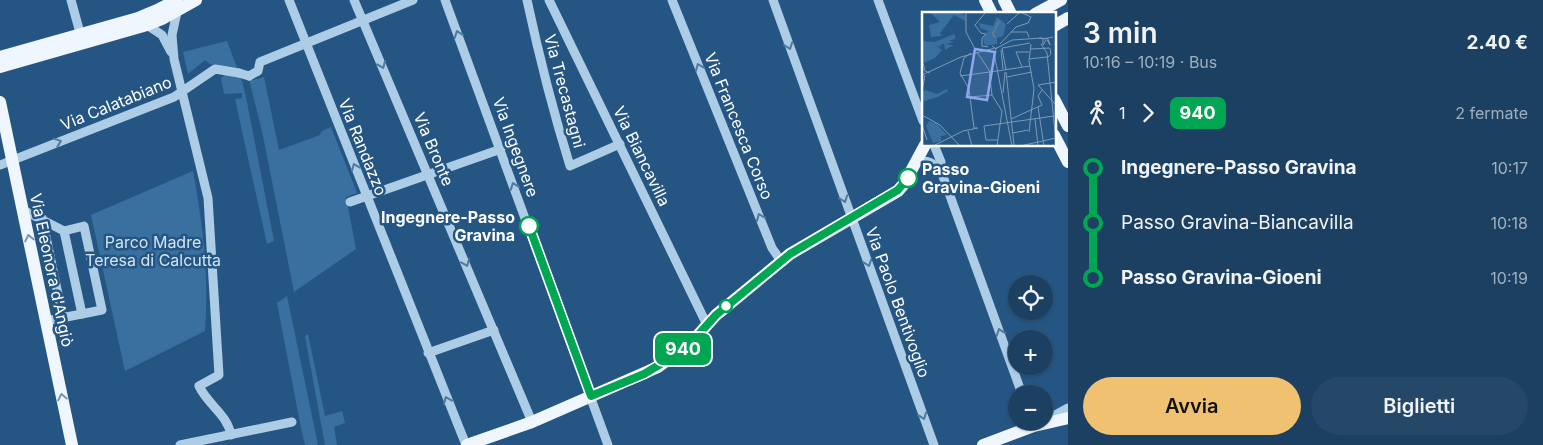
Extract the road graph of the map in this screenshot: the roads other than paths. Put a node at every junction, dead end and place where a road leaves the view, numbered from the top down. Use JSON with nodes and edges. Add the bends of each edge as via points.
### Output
{"nodes":[{"id":1,"x":70,"y":0,"type":"edge"},
{"id":2,"x":196,"y":0,"type":"edge"},
{"id":3,"x":289,"y":0,"type":"edge"},
{"id":4,"x":354,"y":0,"type":"edge"},
{"id":5,"x":413,"y":0,"type":"edge"},
{"id":6,"x":445,"y":0,"type":"edge"},
{"id":7,"x":527,"y":0,"type":"edge"},
{"id":8,"x":549,"y":0,"type":"edge"},
{"id":9,"x":672,"y":0,"type":"edge"},
{"id":10,"x":773,"y":0,"type":"edge"},
{"id":11,"x":878,"y":0,"type":"edge"},
{"id":12,"x":985,"y":0,"type":"edge"},
{"id":13,"x":1004,"y":0,"type":"edge"},
{"id":14,"x":1061,"y":0,"type":"edge"},
{"id":15,"x":177,"y":6,"type":"edge"},
{"id":16,"x":991,"y":12,"type":"edge"},
{"id":17,"x":1010,"y":12,"type":"edge"},
{"id":18,"x":1039,"y":12,"type":"edge"},
{"id":19,"x":1068,"y":18,"type":"edge"},
{"id":20,"x":363,"y":20,"type":"junction"},
{"id":21,"x":147,"y":25,"type":"junction"},
{"id":22,"x":1056,"y":25,"type":"edge"},
{"id":23,"x":82,"y":38,"type":"junction"},
{"id":24,"x":306,"y":43,"type":"junction"},
{"id":25,"x":0,"y":57,"type":"edge"},
{"id":26,"x":174,"y":59,"type":"junction"},
{"id":27,"x":0,"y":67,"type":"edge"},
{"id":28,"x":182,"y":93,"type":"junction"},
{"id":29,"x":0,"y":102,"type":"edge"},
{"id":30,"x":1056,"y":103,"type":"edge"},
{"id":31,"x":922,"y":118,"type":"edge"},
{"id":32,"x":1068,"y":126,"type":"edge"},
{"id":33,"x":1056,"y":139,"type":"edge"},
{"id":34,"x":620,"y":144,"type":"junction"},
{"id":35,"x":924,"y":146,"type":"edge"},
{"id":36,"x":934,"y":146,"type":"edge"},
{"id":37,"x":501,"y":150,"type":"junction"},
{"id":38,"x":12,"y":160,"type":"junction"},
{"id":39,"x":916,"y":162,"type":"junction"},
{"id":40,"x":1068,"y":162,"type":"edge"},
{"id":41,"x":0,"y":165,"type":"edge"},
{"id":42,"x":941,"y":171,"type":"junction"},
{"id":43,"x":429,"y":174,"type":"junction"},
{"id":44,"x":366,"y":196,"type":"junction"},
{"id":45,"x":350,"y":202,"type":"dead end"},
{"id":46,"x":23,"y":210,"type":"junction"},
{"id":47,"x":851,"y":217,"type":"junction"},
{"id":48,"x":42,"y":218,"type":"junction"},
{"id":49,"x":64,"y":231,"type":"junction"},
{"id":50,"x":781,"y":261,"type":"junction"},
{"id":51,"x":82,"y":314,"type":"junction"},
{"id":52,"x":63,"y":318,"type":"junction"},
{"id":53,"x":46,"y":321,"type":"junction"},
{"id":54,"x":708,"y":325,"type":"junction"},
{"id":55,"x":494,"y":330,"type":"junction"},
{"id":56,"x":428,"y":353,"type":"junction"},
{"id":57,"x":1019,"y":385,"type":"edge"},
{"id":58,"x":591,"y":396,"type":"junction"},
{"id":59,"x":1068,"y":408,"type":"edge"},
{"id":60,"x":1053,"y":415,"type":"edge"},
{"id":61,"x":1068,"y":418,"type":"edge"},
{"id":62,"x":1053,"y":420,"type":"edge"},
{"id":63,"x":292,"y":422,"type":"dead end"},
{"id":64,"x":532,"y":422,"type":"junction"},
{"id":65,"x":1019,"y":430,"type":"edge"},
{"id":66,"x":230,"y":434,"type":"junction"},
{"id":67,"x":72,"y":445,"type":"edge"},
{"id":68,"x":180,"y":445,"type":"edge"},
{"id":69,"x":466,"y":445,"type":"edge"},
{"id":70,"x":608,"y":445,"type":"edge"},
{"id":71,"x":934,"y":445,"type":"edge"},
{"id":72,"x":983,"y":445,"type":"edge"}],
"edges":[{"from":1,"to":23,"type":"street"},
{"from":2,"to":15,"type":"main road"},
{"from":3,"to":24,"type":"street","name":"Via Randazzo"},
{"from":4,"to":20,"type":"street","name":"Via Bronte"},
{"from":5,"to":20,"type":"street"},
{"from":37,"to":6,"type":"street","name":"Via Ingegnere","one_way":true},
{"from":7,"to":34,"type":"street","name":"Via Trecastagni","via":[[552,111],[570,166]]},
{"from":8,"to":34,"type":"street","name":"Via Biancavilla"},
{"from":50,"to":9,"type":"street","name":"Via Francesca Corso","one_way":true,"via":[[772,248]]},
{"from":10,"to":47,"type":"street","name":"Via Paolo Bentivoglio","one_way":true},
{"from":11,"to":31,"type":"street"},
{"from":12,"to":16,"type":"main road"},
{"from":13,"to":17,"type":"main road"},
{"from":14,"to":18,"type":"main road"},
{"from":15,"to":21,"type":"main road"},
{"from":15,"to":23,"type":"main road","via":[[157,10]]},
{"from":15,"to":26,"type":"street","via":[[172,35]]},
{"from":19,"to":22,"type":"main road"},
{"from":20,"to":24,"type":"street"},
{"from":20,"to":43,"type":"street","name":"Via Bronte","one_way":true},
{"from":21,"to":23,"type":"main road"},
{"from":21,"to":26,"type":"street","via":[[162,35]]},
{"from":23,"to":25,"type":"main road"},
{"from":23,"to":27,"type":"main road"},
{"from":24,"to":28,"type":"street","name":"Via Calatabiano","bridge":true,"via":[[260,62],[258,71],[250,76],[215,69]]},
{"from":44,"to":24,"type":"street","name":"Via Randazzo","one_way":true},
{"from":26,"to":28,"type":"street"},
{"from":38,"to":28,"type":"street","name":"Via Calatabiano","one_way":true},
{"from":28,"to":66,"type":"street","via":[[208,198],[213,260],[219,375],[199,386],[222,415]]},
{"from":29,"to":38,"type":"main road","name":"Via Eleonora d'Angiò"},
{"from":30,"to":32,"type":"main road"},
{"from":33,"to":40,"type":"main road"},
{"from":34,"to":54,"type":"street","name":"Via Biancavilla"},
{"from":35,"to":39,"type":"main road"},
{"from":36,"to":42,"type":"street"},
{"from":37,"to":43,"type":"street"},
{"from":58,"to":37,"type":"street","name":"Via Ingegnere","one_way":true},
{"from":38,"to":41,"type":"street","name":"Via Calatabiano"},
{"from":38,"to":46,"type":"main road","name":"Via Eleonora d'Angiò"},
{"from":39,"to":42,"type":"street","via":[[928,161]]},
{"from":39,"to":47,"type":"main road","via":[[898,190]]},
{"from":57,"to":42,"type":"street","one_way":true},
{"from":43,"to":44,"type":"street"},
{"from":43,"to":55,"type":"street","name":"Via Bronte","one_way":true},
{"from":44,"to":45,"type":"street"},
{"from":44,"to":56,"type":"street","name":"Via Randazzo"},
{"from":46,"to":48,"type":"street"},
{"from":53,"to":46,"type":"main road","name":"Via Eleonora d'Angiò","one_way":true},
{"from":47,"to":50,"type":"main road"},
{"from":47,"to":71,"type":"street","name":"Via Paolo Bentivoglio","one_way":true},
{"from":48,"to":49,"type":"street"},
{"from":48,"to":52,"type":"street"},
{"from":49,"to":51,"type":"street"},
{"from":49,"to":51,"type":"street","via":[[84,226],[102,310]]},
{"from":50,"to":54,"type":"main road","via":[[730,302]]},
{"from":51,"to":52,"type":"street"},
{"from":52,"to":53,"type":"street"},
{"from":67,"to":53,"type":"main road","name":"Via Eleonora d'Angiò","one_way":true},
{"from":54,"to":58,"type":"main road","via":[[690,344],[658,367]]},
{"from":55,"to":56,"type":"street"},
{"from":55,"to":64,"type":"street","name":"Via Bronte"},
{"from":69,"to":56,"type":"street","name":"Via Randazzo","one_way":true},
{"from":58,"to":64,"type":"main road"},
{"from":58,"to":70,"type":"street","name":"Via Ingegnere"},
{"from":59,"to":60,"type":"street"},
{"from":61,"to":62,"type":"main road"},
{"from":63,"to":66,"type":"street"},
{"from":64,"to":69,"type":"main road"},
{"from":65,"to":72,"type":"main road"},
{"from":66,"to":68,"type":"street"}]}
